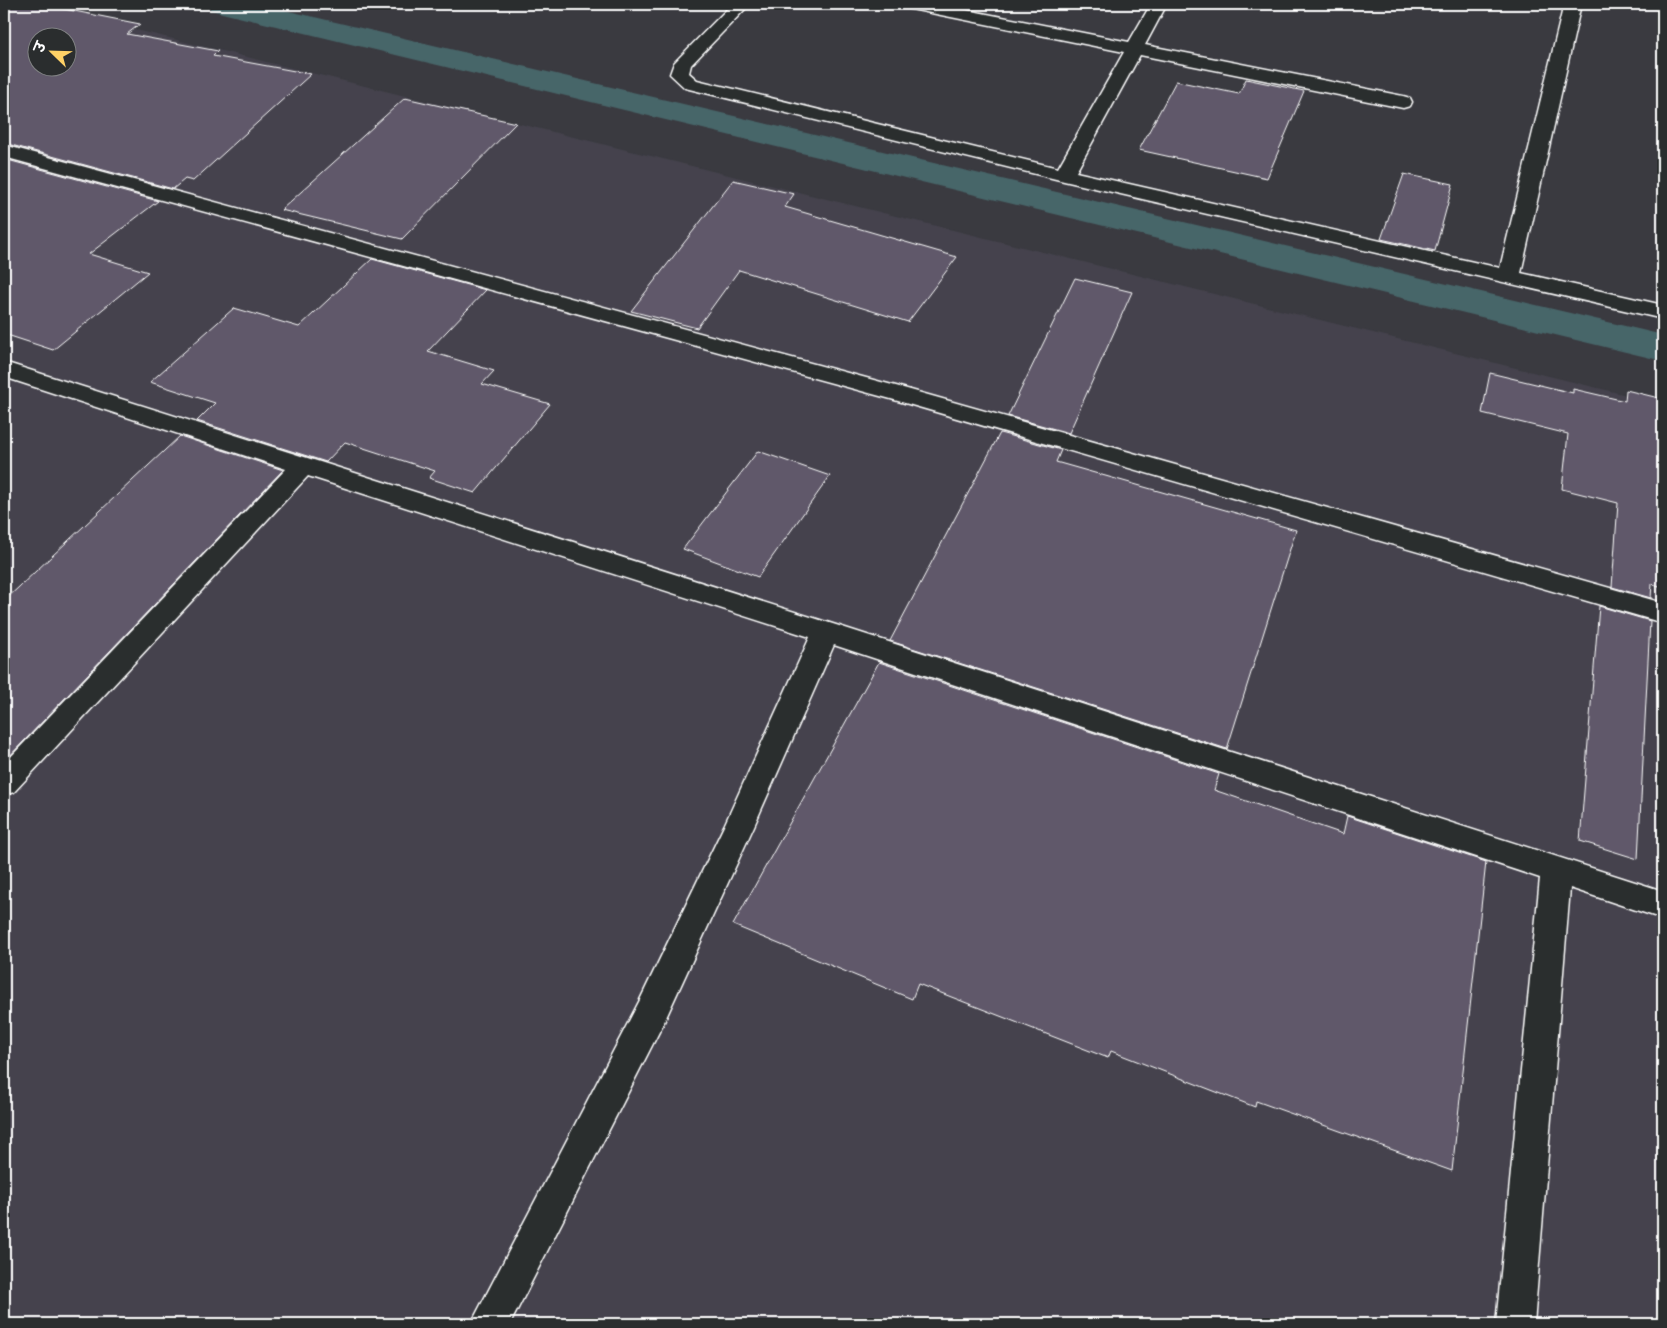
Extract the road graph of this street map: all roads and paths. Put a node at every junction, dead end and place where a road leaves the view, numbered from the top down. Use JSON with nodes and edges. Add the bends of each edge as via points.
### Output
{"nodes":[{"id":1,"x":742,"y":4,"type":"edge"},
{"id":2,"x":911,"y":4,"type":"edge"},
{"id":3,"x":992,"y":4,"type":"edge"},
{"id":4,"x":1159,"y":4,"type":"edge"},
{"id":5,"x":1573,"y":4,"type":"edge"},
{"id":6,"x":981,"y":19,"type":"junction"},
{"id":7,"x":1134,"y":48,"type":"junction"},
{"id":8,"x":1404,"y":102,"type":"dead end"},
{"id":9,"x":4,"y":151,"type":"edge"},
{"id":10,"x":1064,"y":174,"type":"junction"},
{"id":11,"x":1508,"y":277,"type":"junction"},
{"id":12,"x":1663,"y":312,"type":"edge"},
{"id":13,"x":4,"y":369,"type":"edge"},
{"id":14,"x":304,"y":465,"type":"junction"},
{"id":15,"x":1663,"y":613,"type":"edge"},
{"id":16,"x":826,"y":632,"type":"junction"},
{"id":17,"x":4,"y":783,"type":"edge"},
{"id":18,"x":1556,"y":870,"type":"junction"},
{"id":19,"x":1663,"y":905,"type":"edge"},
{"id":20,"x":490,"y":1324,"type":"edge"},
{"id":21,"x":1514,"y":1324,"type":"edge"}],
"edges":[{"from":1,"to":10,"type":"street","via":[[683,63],[679,74],[691,84]]},
{"from":2,"to":6,"type":"street"},
{"from":3,"to":6,"type":"street"},
{"from":4,"to":7,"type":"street"},
{"from":5,"to":11,"type":"street"},
{"from":6,"to":7,"type":"street"},
{"from":7,"to":8,"type":"street"},
{"from":7,"to":10,"type":"street"},
{"from":9,"to":15,"type":"street","via":[[899,394]]},
{"from":10,"to":11,"type":"street"},
{"from":11,"to":12,"type":"street"},
{"from":13,"to":14,"type":"street"},
{"from":14,"to":16,"type":"street"},
{"from":14,"to":17,"type":"street"},
{"from":16,"to":18,"type":"street"},
{"from":16,"to":20,"type":"street","via":[[652,1012]]},
{"from":18,"to":19,"type":"street"},
{"from":18,"to":21,"type":"street"}]}
